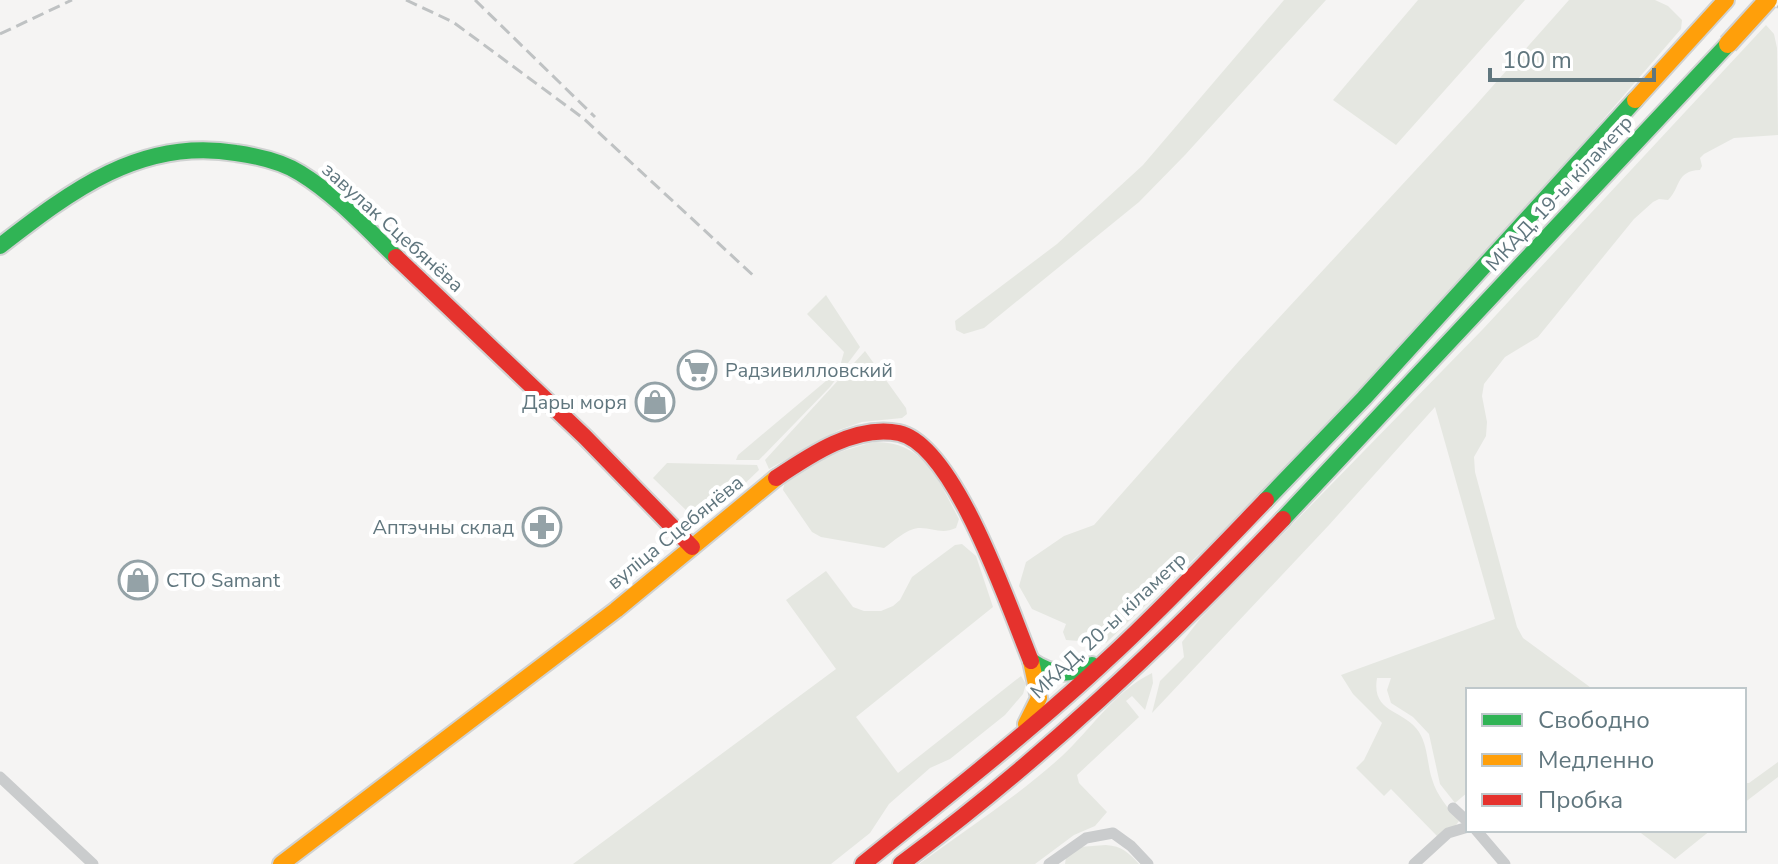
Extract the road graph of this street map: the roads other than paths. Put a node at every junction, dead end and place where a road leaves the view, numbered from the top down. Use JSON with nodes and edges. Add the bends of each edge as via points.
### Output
{"nodes":[{"id":1,"x":1726,"y":0,"type":"edge"},
{"id":2,"x":1768,"y":0,"type":"edge"},
{"id":3,"x":0,"y":246,"type":"edge"},
{"id":4,"x":1364,"y":398,"type":"joint"},
{"id":5,"x":692,"y":547,"type":"junction"},
{"id":6,"x":1109,"y":658,"type":"junction"},
{"id":7,"x":1031,"y":661,"type":"junction"},
{"id":8,"x":1007,"y":748,"type":"junction"},
{"id":9,"x":0,"y":777,"type":"edge"},
{"id":10,"x":1453,"y":808,"type":"dead end"},
{"id":11,"x":1466,"y":822,"type":"edge"},
{"id":12,"x":1466,"y":825,"type":"edge"},
{"id":13,"x":1478,"y":832,"type":"edge"},
{"id":14,"x":93,"y":864,"type":"edge"},
{"id":15,"x":281,"y":864,"type":"edge"},
{"id":16,"x":863,"y":864,"type":"edge"},
{"id":17,"x":901,"y":864,"type":"edge"},
{"id":18,"x":1049,"y":864,"type":"edge"},
{"id":19,"x":1148,"y":864,"type":"edge"},
{"id":20,"x":1414,"y":864,"type":"edge"},
{"id":21,"x":1505,"y":864,"type":"edge"}],
"edges":[{"from":1,"to":4,"type":"main road","name":"МКАД, 19-ы кіламетр"},
{"from":2,"to":17,"type":"main road","name":"МКАД, 19-ы кіламетр","bridge":true,"via":[[1198,606],[1059,738]]},
{"from":3,"to":5,"type":"main road","name":"завулак Сцебянёва","via":[[122,164],[195,148],[276,162],[340,203]]},
{"from":4,"to":6,"type":"main road","name":"МКАД, 20-ы кіламетр"},
{"from":5,"to":7,"type":"main road","name":"вуліца Сцебянёва","via":[[766,485],[819,453],[870,433],[897,432],[930,449],[958,492]]},
{"from":5,"to":15,"type":"main road","name":"вуліца Сцебянёва"},
{"from":6,"to":7,"type":"main road","via":[[1062,676]]},
{"from":6,"to":8,"type":"main road","name":"МКАД, 20-ы кіламетр"},
{"from":7,"to":8,"type":"main road","name":"вуліца Сцебянёва","via":[[1036,707]]},
{"from":8,"to":16,"type":"main road","name":"МКАД, 20-ы кіламетр"},
{"from":9,"to":14,"type":"street"},
{"from":10,"to":11,"type":"street"},
{"from":12,"to":20,"type":"street","via":[[1448,833]]},
{"from":13,"to":21,"type":"street"},
{"from":18,"to":19,"type":"street","via":[[1086,838],[1113,833]]}]}
